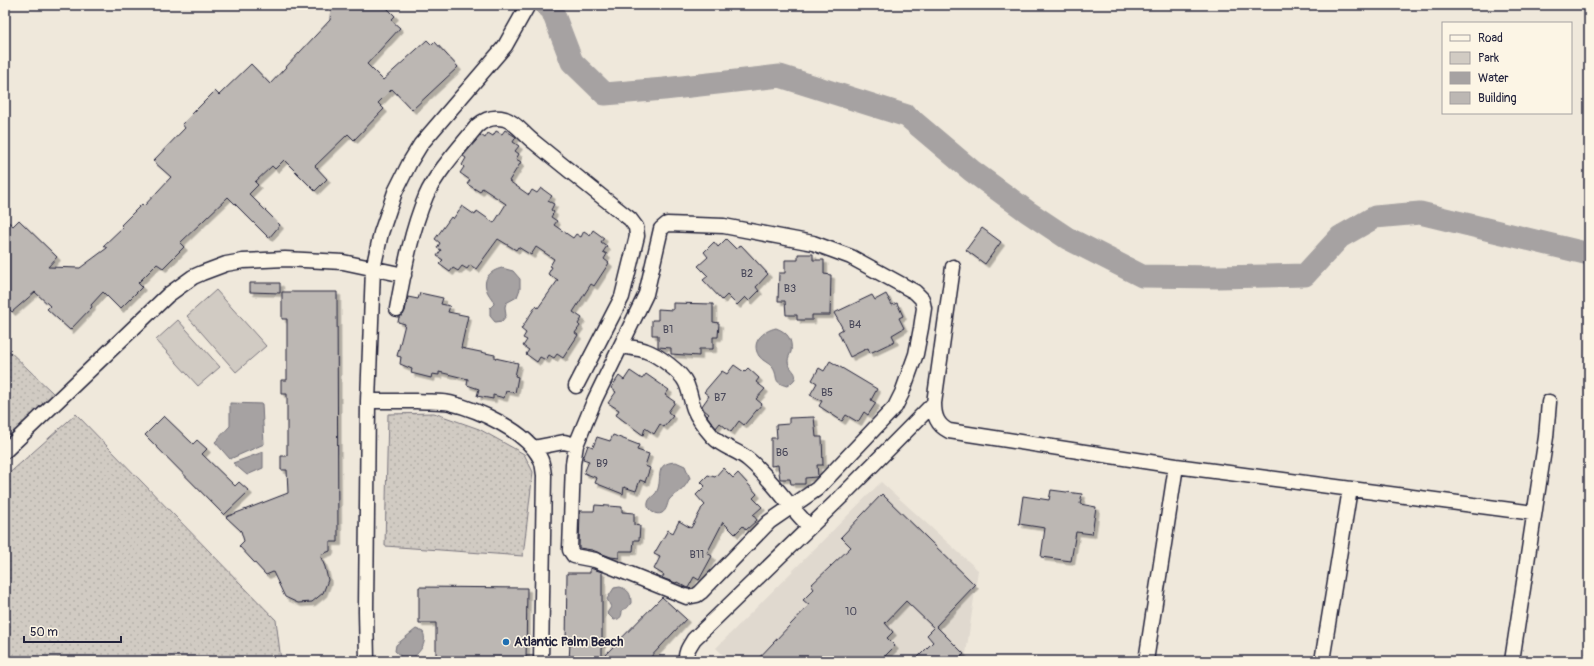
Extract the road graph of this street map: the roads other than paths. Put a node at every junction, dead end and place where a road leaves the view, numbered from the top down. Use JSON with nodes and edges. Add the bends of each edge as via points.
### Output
{"nodes":[{"id":1,"x":528,"y":5,"type":"edge"},
{"id":2,"x":953,"y":267,"type":"dead end"},
{"id":3,"x":373,"y":269,"type":"junction"},
{"id":4,"x":404,"y":275,"type":"junction"},
{"id":5,"x":397,"y":309,"type":"dead end"},
{"id":6,"x":622,"y":346,"type":"junction"},
{"id":7,"x":576,"y":386,"type":"dead end"},
{"id":8,"x":368,"y":401,"type":"junction"},
{"id":9,"x":1549,"y":402,"type":"dead end"},
{"id":10,"x":934,"y":403,"type":"junction"},
{"id":11,"x":576,"y":446,"type":"junction"},
{"id":12,"x":534,"y":448,"type":"junction"},
{"id":13,"x":5,"y":451,"type":"edge"},
{"id":14,"x":1176,"y":466,"type":"junction"},
{"id":15,"x":1350,"y":489,"type":"junction"},
{"id":16,"x":792,"y":506,"type":"junction"},
{"id":17,"x":1534,"y":513,"type":"junction"},
{"id":18,"x":810,"y":528,"type":"junction"},
{"id":19,"x":367,"y":661,"type":"edge"},
{"id":20,"x":541,"y":661,"type":"edge"},
{"id":21,"x":686,"y":661,"type":"edge"},
{"id":22,"x":1146,"y":661,"type":"edge"},
{"id":23,"x":1322,"y":661,"type":"edge"},
{"id":24,"x":1512,"y":661,"type":"edge"}],
"edges":[{"from":1,"to":3,"type":"street","via":[[505,46],[421,144],[410,162],[387,213]]},
{"from":2,"to":10,"type":"street"},
{"from":3,"to":4,"type":"street"},
{"from":3,"to":8,"type":"street"},
{"from":3,"to":13,"type":"street","via":[[343,262],[285,259],[226,264],[193,277],[168,295]]},
{"from":4,"to":5,"type":"street"},
{"from":4,"to":7,"type":"street","via":[[426,195],[434,182],[481,122],[492,118],[510,121],[630,220],[637,231],[618,306]]},
{"from":6,"to":11,"type":"street","via":[[595,399]]},
{"from":6,"to":16,"type":"street","via":[[646,351],[669,365],[685,382],[698,417],[713,438],[749,460]]},
{"from":6,"to":16,"type":"street","via":[[646,294],[660,233],[667,224],[724,226],[813,243],[850,257],[919,295],[924,308],[916,354],[898,401],[891,412],[817,489]]},
{"from":8,"to":12,"type":"street","via":[[449,403],[482,414],[512,430]]},
{"from":8,"to":19,"type":"street"},
{"from":9,"to":17,"type":"street"},
{"from":10,"to":14,"type":"street","via":[[939,425],[949,431]]},
{"from":10,"to":18,"type":"street"},
{"from":11,"to":12,"type":"street","via":[[564,442]]},
{"from":11,"to":16,"type":"street","via":[[570,553],[576,557],[596,560],[683,596],[697,595],[770,522]]},
{"from":12,"to":20,"type":"street","via":[[541,458],[544,475]]},
{"from":14,"to":15,"type":"street"},
{"from":14,"to":22,"type":"street"},
{"from":15,"to":17,"type":"street"},
{"from":15,"to":23,"type":"street"},
{"from":16,"to":18,"type":"street"},
{"from":17,"to":24,"type":"street"},
{"from":18,"to":21,"type":"street","via":[[694,639],[688,649]]}]}
